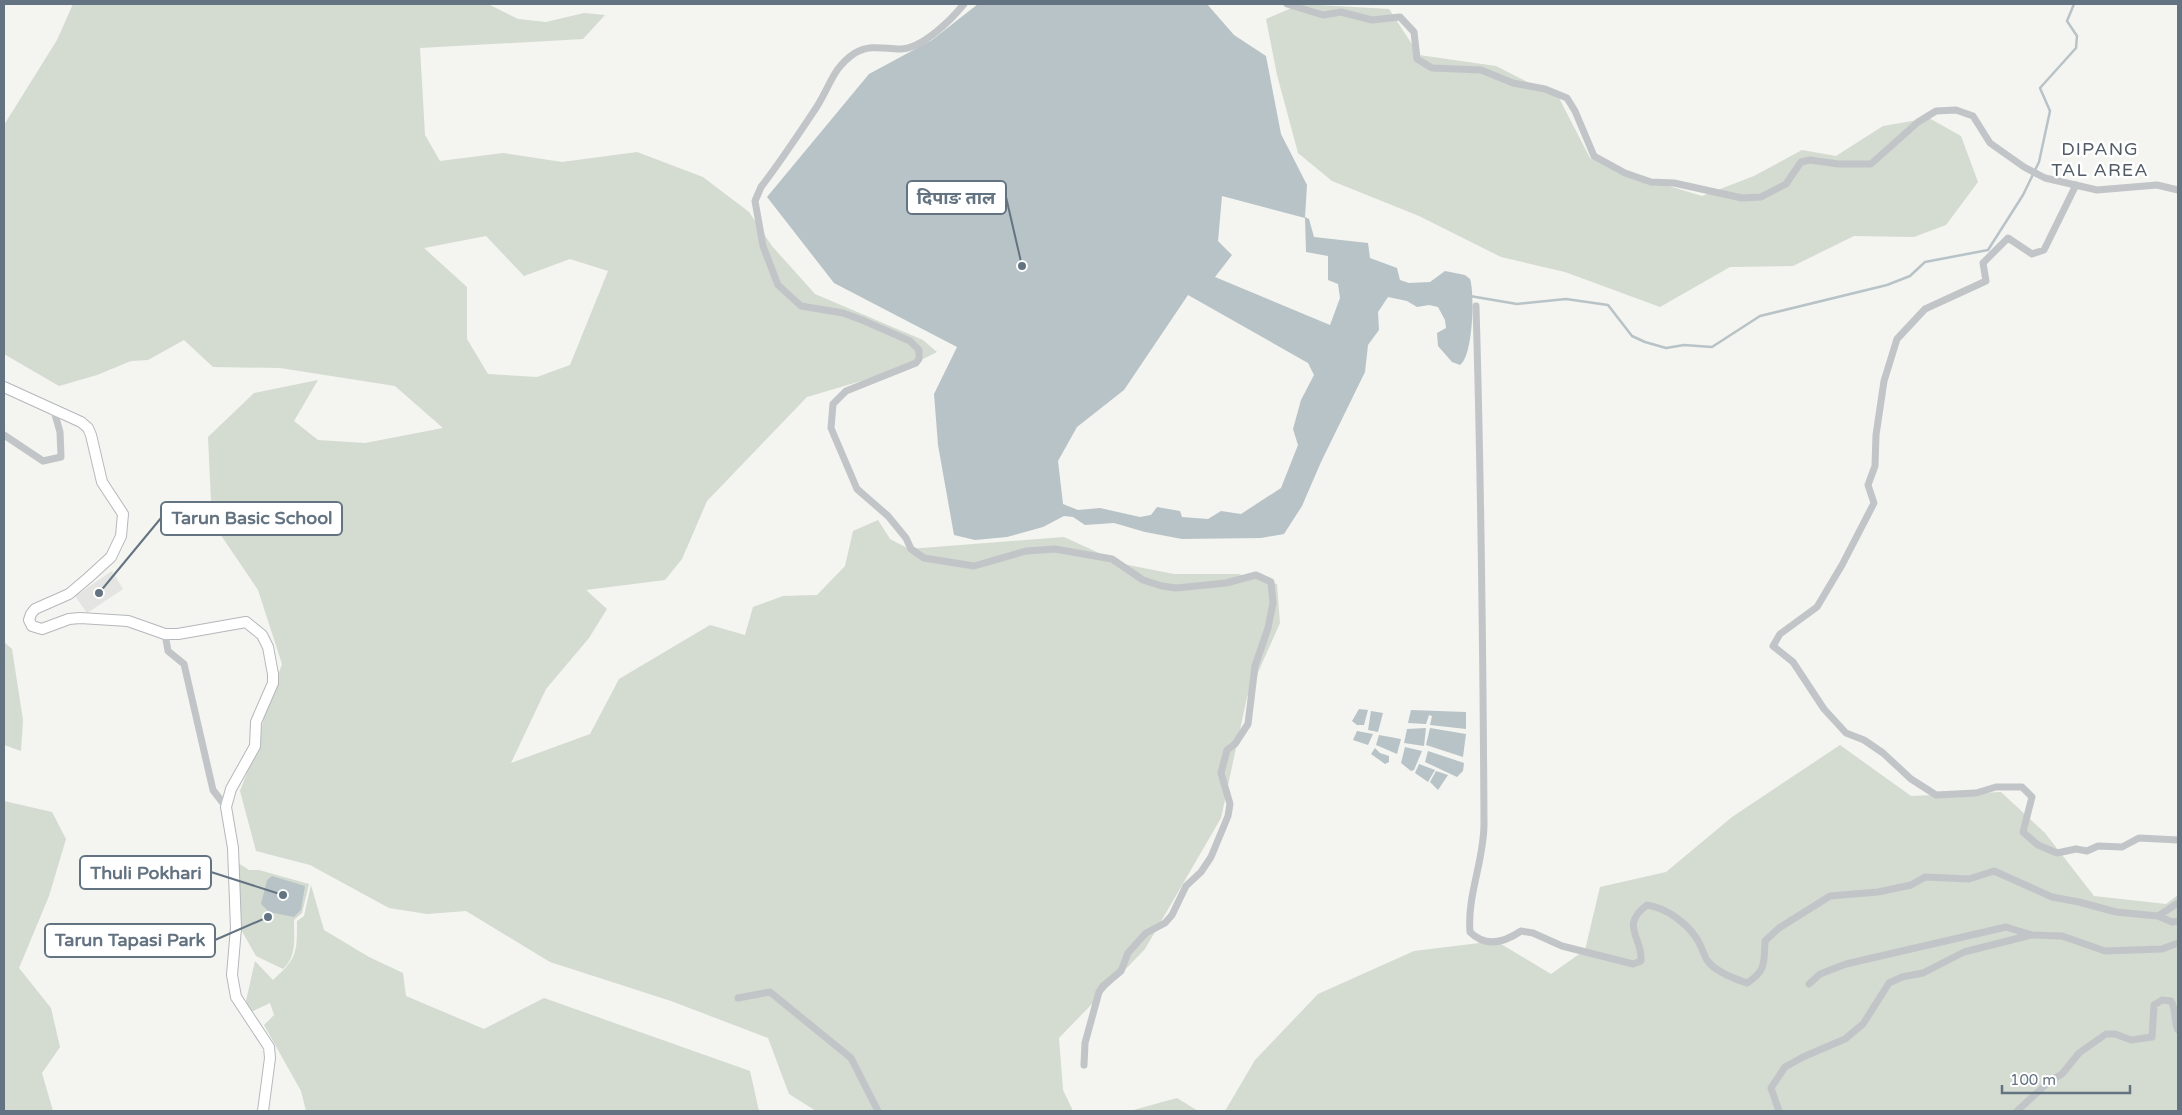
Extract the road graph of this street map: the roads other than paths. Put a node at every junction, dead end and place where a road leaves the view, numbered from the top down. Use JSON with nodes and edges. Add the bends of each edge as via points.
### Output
{"nodes":[{"id":1,"x":964,"y":4,"type":"edge"},
{"id":2,"x":1287,"y":4,"type":"edge"},
{"id":3,"x":2076,"y":185,"type":"junction"},
{"id":4,"x":2178,"y":190,"type":"edge"},
{"id":5,"x":1476,"y":306,"type":"dead end"},
{"id":6,"x":4,"y":387,"type":"edge"},
{"id":7,"x":54,"y":411,"type":"junction"},
{"id":8,"x":4,"y":435,"type":"edge"},
{"id":9,"x":166,"y":634,"type":"junction"},
{"id":10,"x":226,"y":806,"type":"junction"},
{"id":11,"x":2178,"y":840,"type":"edge"},
{"id":12,"x":2178,"y":903,"type":"edge"},
{"id":13,"x":2158,"y":916,"type":"junction"},
{"id":14,"x":2178,"y":921,"type":"edge"},
{"id":15,"x":2032,"y":935,"type":"junction"},
{"id":16,"x":2178,"y":943,"type":"edge"},
{"id":17,"x":1809,"y":984,"type":"dead end"},
{"id":18,"x":738,"y":998,"type":"dead end"},
{"id":19,"x":2178,"y":1030,"type":"edge"},
{"id":20,"x":1084,"y":1065,"type":"dead end"},
{"id":21,"x":263,"y":1111,"type":"edge"},
{"id":22,"x":878,"y":1111,"type":"edge"},
{"id":23,"x":1779,"y":1111,"type":"edge"},
{"id":24,"x":2017,"y":1111,"type":"edge"}],
"edges":[{"from":1,"to":20,"type":"street","via":[[937,31],[911,47],[872,47],[854,54],[842,64],[755,201],[763,246],[778,285],[791,298],[801,306],[843,313],[862,320],[910,341],[919,350],[916,363],[846,391],[833,404],[831,428],[851,480],[888,516],[911,549],[924,558],[974,566],[1021,552],[1055,549],[1112,559],[1143,580],[1176,588],[1261,576],[1271,582],[1274,594],[1268,628],[1253,676],[1248,724],[1225,756],[1221,773],[1230,804],[1215,849],[1206,865],[1186,886],[1172,915],[1165,923],[1146,933],[1128,954],[1121,971],[1099,992],[1085,1043]]},
{"from":2,"to":3,"type":"street","via":[[1323,15],[1341,12],[1372,20],[1400,17],[1414,32],[1417,59],[1432,68],[1481,70],[1567,98],[1594,156],[1625,173],[1651,182],[1674,183],[1742,198],[1761,197],[1786,184],[1801,162],[1871,164],[1918,122],[1936,111],[1956,110],[1973,116],[1990,143],[2024,167],[2045,178]]},
{"from":3,"to":4,"type":"street","via":[[2097,190],[2157,185]]},
{"from":3,"to":11,"type":"street","via":[[2044,250],[2032,254],[2008,238],[1983,263],[1986,281],[1925,309],[1897,339],[1884,381],[1875,466],[1868,485],[1874,503],[1817,607],[1780,634],[1773,646],[1793,662],[1824,709],[1846,733],[1883,753],[1911,779],[1936,795],[2022,787],[2032,797],[2023,832],[2038,845],[2057,853],[2076,849],[2087,851],[2098,846],[2122,847],[2139,838]]},
{"from":5,"to":13,"type":"street","via":[[1481,474],[1484,845],[1469,918],[1470,932],[1477,940],[1507,941],[1521,931],[1562,946],[1632,964],[1641,962],[1642,954],[1634,937],[1633,922],[1638,911],[1647,905],[1661,907],[1698,939],[1707,961],[1747,983],[1759,976],[1764,963],[1765,941],[1779,928],[1830,896],[1878,892],[1911,885],[1925,877],[1969,879],[1994,871],[2052,897],[2116,912]]},
{"from":6,"to":7,"type":"main road"},
{"from":7,"to":8,"type":"street","via":[[60,432],[61,457],[43,461]]},
{"from":7,"to":9,"type":"main road","via":[[88,428],[99,475],[123,514],[123,525],[111,557],[69,594],[36,608],[29,620],[32,626],[42,629],[80,618],[128,621]]},
{"from":9,"to":10,"type":"street","via":[[168,651],[184,664],[214,790]]},
{"from":9,"to":10,"type":"main road","via":[[246,622],[262,635],[268,647],[273,683],[256,722],[254,746],[231,789]]},
{"from":10,"to":21,"type":"main road","via":[[233,848],[236,928],[233,988],[270,1047]]},
{"from":12,"to":13,"type":"street"},
{"from":13,"to":14,"type":"street"},
{"from":15,"to":16,"type":"street","via":[[2062,936],[2105,951],[2162,950]]},
{"from":15,"to":17,"type":"street","via":[[2006,927],[1846,964],[1820,974]]},
{"from":15,"to":23,"type":"street","via":[[1964,952],[1923,973],[1889,983],[1863,1024],[1845,1040],[1785,1067],[1771,1088]]},
{"from":18,"to":22,"type":"street","via":[[770,992],[851,1058]]},
{"from":19,"to":24,"type":"street","via":[[2176,1009],[2171,1001],[2162,1000],[2154,1006],[2152,1037],[2131,1040],[2106,1034],[2079,1054],[2062,1074]]}]}
